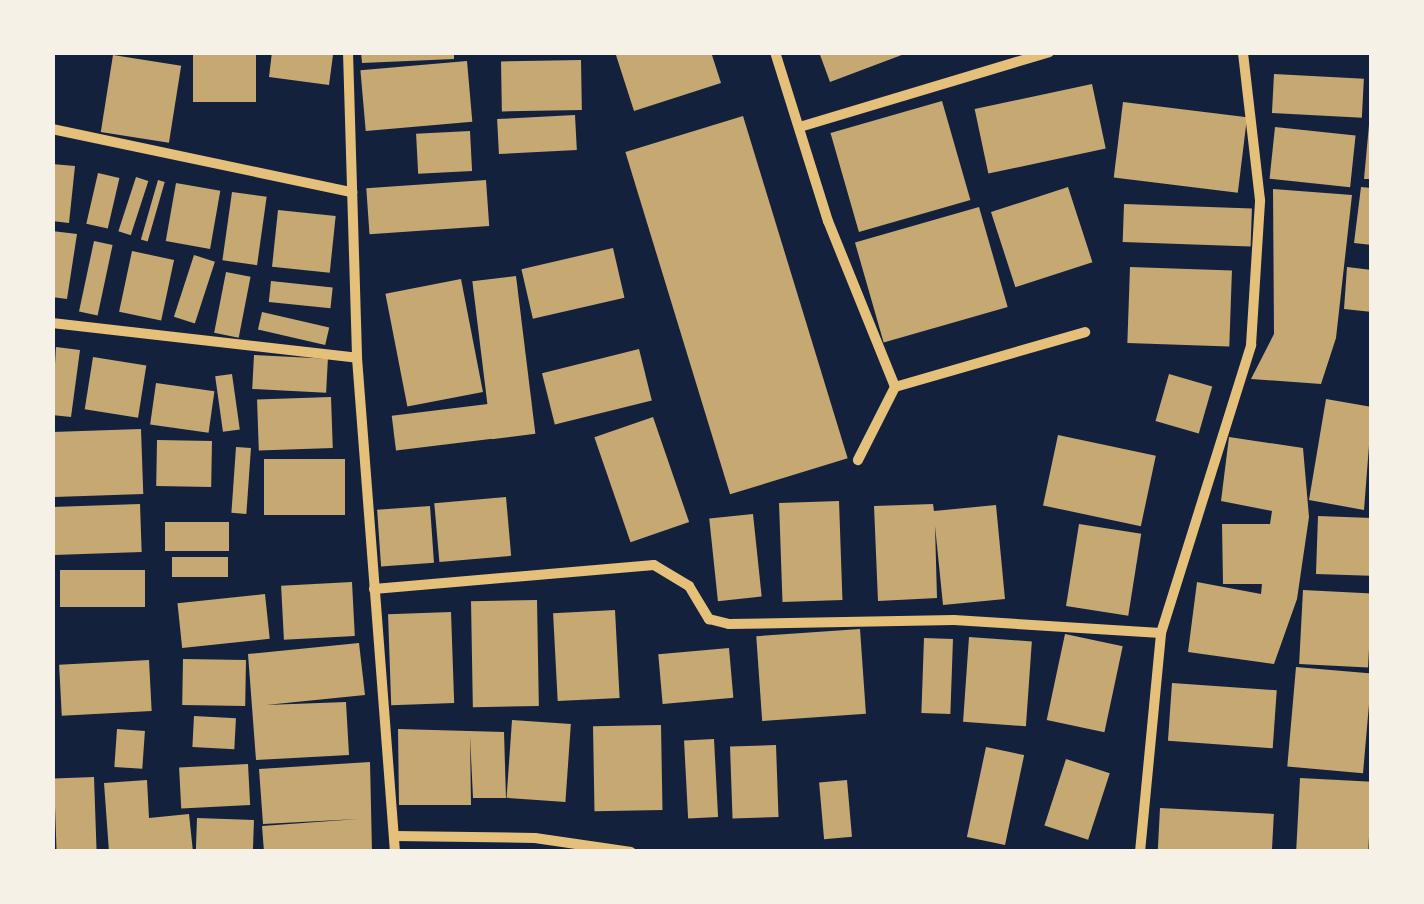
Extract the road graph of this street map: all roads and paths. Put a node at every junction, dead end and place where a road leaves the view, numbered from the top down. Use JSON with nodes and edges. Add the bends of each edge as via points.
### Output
{"nodes":[{"id":1,"x":348,"y":52,"type":"edge"},
{"id":2,"x":775,"y":52,"type":"edge"},
{"id":3,"x":1049,"y":52,"type":"edge"},
{"id":4,"x":1242,"y":52,"type":"edge"},
{"id":5,"x":803,"y":126,"type":"junction"},
{"id":6,"x":52,"y":129,"type":"edge"},
{"id":7,"x":352,"y":192,"type":"junction"},
{"id":8,"x":52,"y":323,"type":"edge"},
{"id":9,"x":1085,"y":332,"type":"dead end"},
{"id":10,"x":357,"y":358,"type":"junction"},
{"id":11,"x":895,"y":387,"type":"junction"},
{"id":12,"x":858,"y":460,"type":"dead end"},
{"id":13,"x":374,"y":588,"type":"junction"},
{"id":14,"x":1161,"y":632,"type":"junction"},
{"id":15,"x":394,"y":836,"type":"junction"},
{"id":16,"x":396,"y":852,"type":"edge"},
{"id":17,"x":630,"y":852,"type":"edge"},
{"id":18,"x":1140,"y":852,"type":"edge"}],
"edges":[{"from":1,"to":7,"type":"street"},
{"from":2,"to":5,"type":"street"},
{"from":3,"to":5,"type":"street"},
{"from":4,"to":14,"type":"street","via":[[1260,200],[1251,346]]},
{"from":5,"to":11,"type":"street","via":[[828,222]]},
{"from":6,"to":7,"type":"street"},
{"from":7,"to":10,"type":"street"},
{"from":8,"to":10,"type":"street"},
{"from":9,"to":11,"type":"street"},
{"from":10,"to":13,"type":"street"},
{"from":11,"to":12,"type":"street"},
{"from":13,"to":14,"type":"street","via":[[654,565],[689,586],[709,619],[729,624],[954,620]]},
{"from":13,"to":15,"type":"street"},
{"from":14,"to":18,"type":"street"},
{"from":15,"to":16,"type":"street"},
{"from":15,"to":17,"type":"street","via":[[535,838]]}]}
